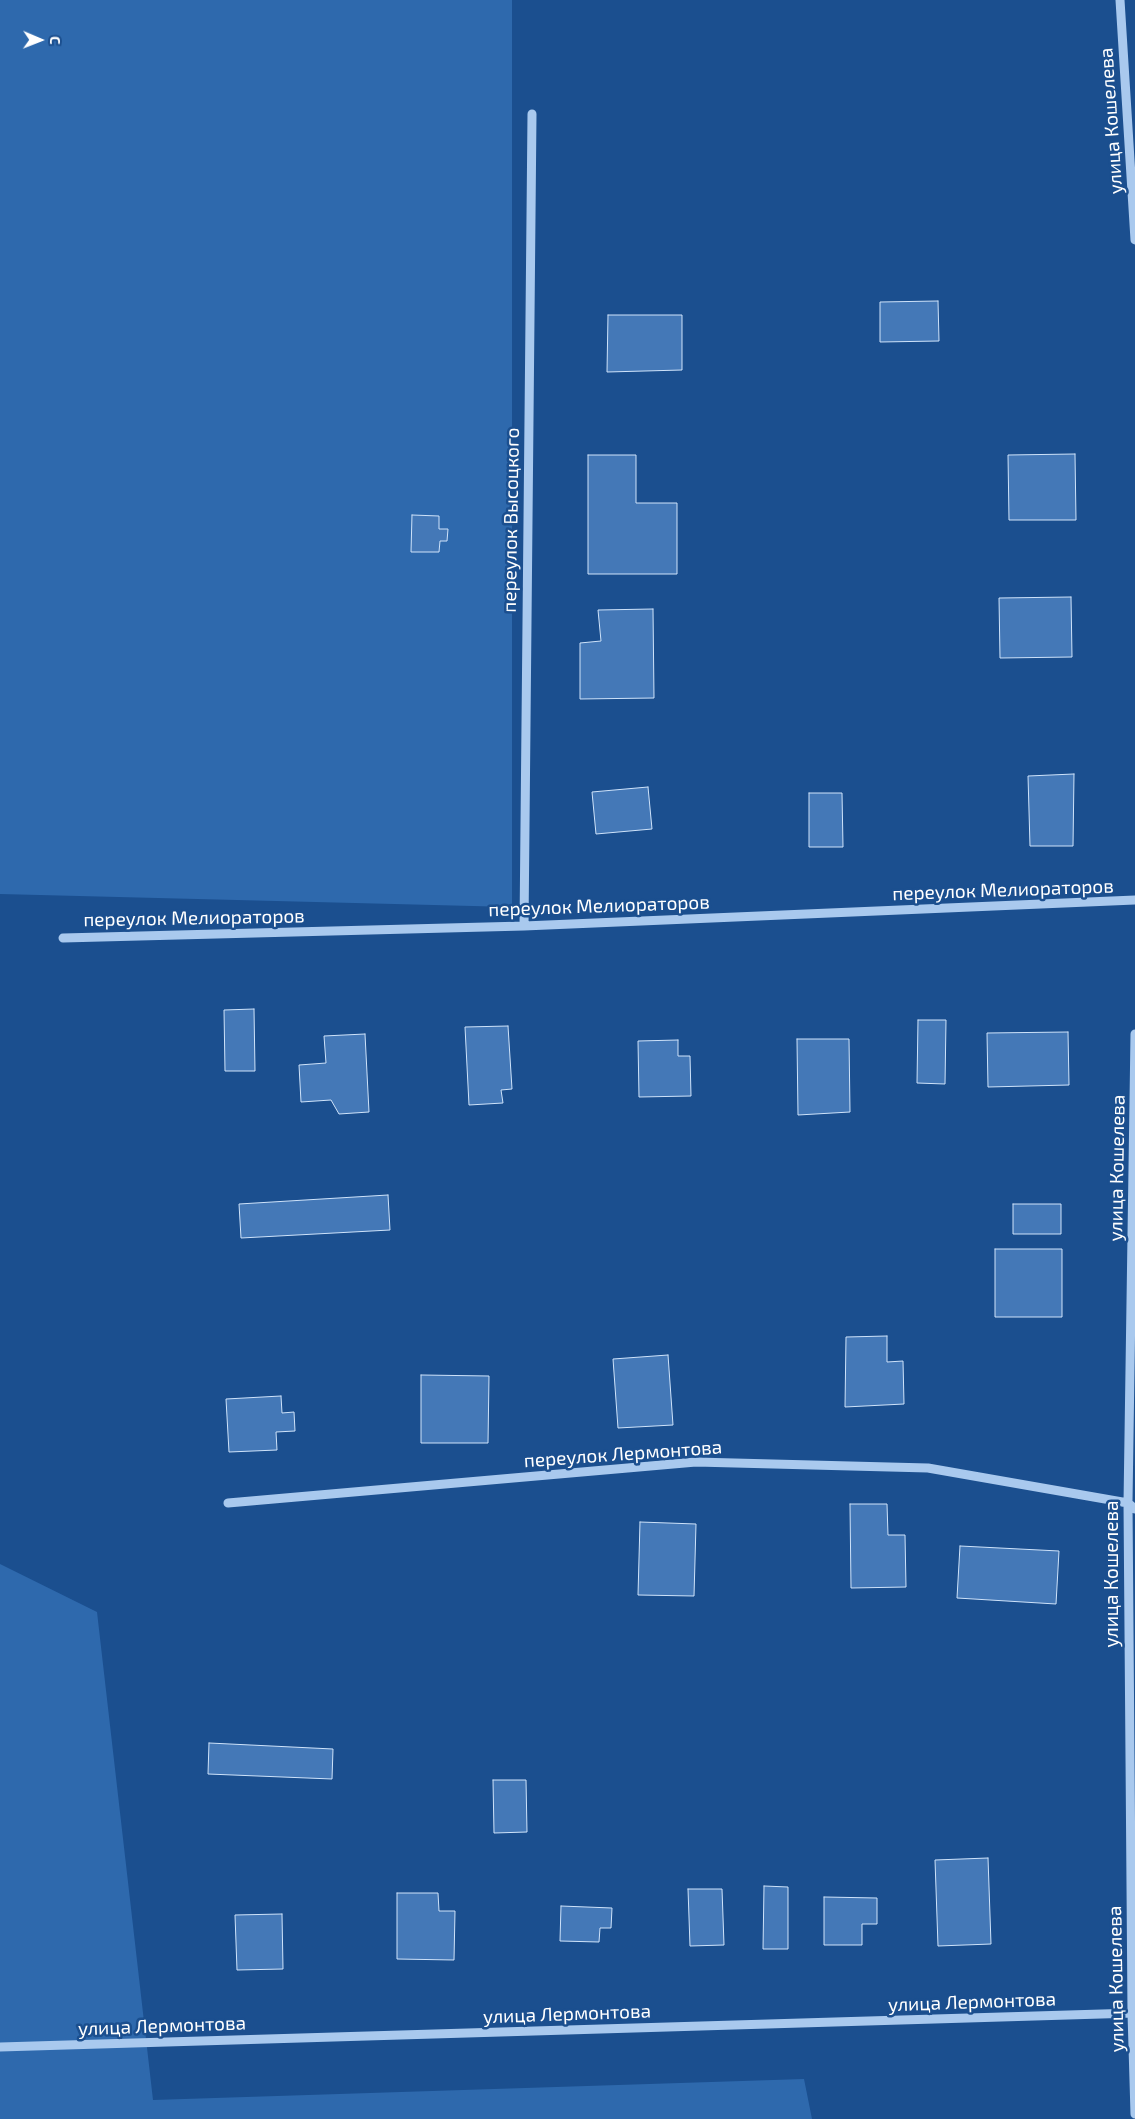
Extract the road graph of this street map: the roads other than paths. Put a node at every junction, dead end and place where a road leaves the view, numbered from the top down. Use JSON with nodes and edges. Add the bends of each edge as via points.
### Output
{"nodes":[{"id":1,"x":1120,"y":0,"type":"edge"},
{"id":2,"x":532,"y":114,"type":"dead end"},
{"id":3,"x":1135,"y":240,"type":"edge"},
{"id":4,"x":1135,"y":900,"type":"edge"},
{"id":5,"x":524,"y":926,"type":"junction"},
{"id":6,"x":63,"y":938,"type":"dead end"},
{"id":7,"x":1135,"y":1034,"type":"edge"},
{"id":8,"x":228,"y":1503,"type":"dead end"},
{"id":9,"x":1131,"y":1506,"type":"edge"},
{"id":10,"x":1134,"y":2013,"type":"edge"},
{"id":11,"x":0,"y":2048,"type":"edge"},
{"id":12,"x":1135,"y":2114,"type":"edge"}],
"edges":[{"from":1,"to":3,"type":"street","name":"улица Кошелева"},
{"from":2,"to":5,"type":"street","name":"переулок Высоцкого"},
{"from":4,"to":5,"type":"street","name":"переулок Мелиораторов"},
{"from":5,"to":6,"type":"street","name":"переулок Мелиораторов"},
{"from":7,"to":9,"type":"street","name":"улица Кошелева"},
{"from":8,"to":9,"type":"street","name":"переулок Лермонтова","via":[[696,1462],[928,1468]]},
{"from":9,"to":10,"type":"street","name":"улица Кошелева"},
{"from":10,"to":11,"type":"street","name":"улица Лермонтова"},
{"from":10,"to":12,"type":"street","name":"улица Кошелева"}]}
